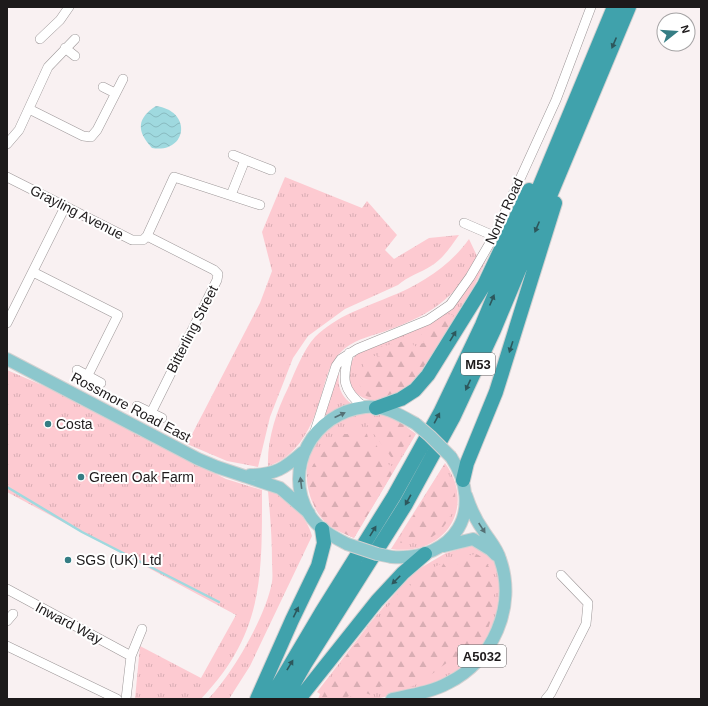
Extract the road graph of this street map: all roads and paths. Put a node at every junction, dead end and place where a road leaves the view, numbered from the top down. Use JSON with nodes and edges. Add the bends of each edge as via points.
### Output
{"nodes":[{"id":1,"x":69,"y":7,"type":"edge"},
{"id":2,"x":591,"y":7,"type":"edge"},
{"id":3,"x":614,"y":7,"type":"edge"},
{"id":4,"x":629,"y":7,"type":"edge"},
{"id":5,"x":40,"y":39,"type":"dead end"},
{"id":6,"x":75,"y":39,"type":"dead end"},
{"id":7,"x":65,"y":48,"type":"junction"},
{"id":8,"x":75,"y":56,"type":"dead end"},
{"id":9,"x":594,"y":56,"type":"junction"},
{"id":10,"x":123,"y":79,"type":"dead end"},
{"id":11,"x":103,"y":87,"type":"dead end"},
{"id":12,"x":116,"y":93,"type":"junction"},
{"id":13,"x":29,"y":109,"type":"junction"},
{"id":14,"x":575,"y":135,"type":"junction"},
{"id":15,"x":7,"y":144,"type":"edge"},
{"id":16,"x":233,"y":155,"type":"dead end"},
{"id":17,"x":245,"y":160,"type":"junction"},
{"id":18,"x":271,"y":170,"type":"dead end"},
{"id":19,"x":7,"y":177,"type":"edge"},
{"id":20,"x":231,"y":195,"type":"junction"},
{"id":21,"x":260,"y":205,"type":"dead end"},
{"id":22,"x":65,"y":207,"type":"junction"},
{"id":23,"x":464,"y":223,"type":"dead end"},
{"id":24,"x":147,"y":236,"type":"junction"},
{"id":25,"x":494,"y":236,"type":"junction"},
{"id":26,"x":33,"y":272,"type":"junction"},
{"id":27,"x":7,"y":323,"type":"edge"},
{"id":28,"x":349,"y":353,"type":"junction"},
{"id":29,"x":7,"y":359,"type":"edge"},
{"id":30,"x":77,"y":370,"type":"dead end"},
{"id":31,"x":88,"y":375,"type":"junction"},
{"id":32,"x":100,"y":383,"type":"dead end"},
{"id":33,"x":137,"y":406,"type":"dead end"},
{"id":34,"x":370,"y":408,"type":"junction"},
{"id":35,"x":151,"y":413,"type":"junction"},
{"id":36,"x":162,"y":418,"type":"dead end"},
{"id":37,"x":313,"y":435,"type":"junction"},
{"id":38,"x":303,"y":452,"type":"junction"},
{"id":39,"x":249,"y":476,"type":"junction"},
{"id":40,"x":463,"y":480,"type":"junction"},
{"id":41,"x":466,"y":495,"type":"junction"},
{"id":42,"x":309,"y":513,"type":"junction"},
{"id":43,"x":322,"y":529,"type":"junction"},
{"id":44,"x":441,"y":546,"type":"junction"},
{"id":45,"x":425,"y":554,"type":"junction"},
{"id":46,"x":501,"y":560,"type":"junction"},
{"id":47,"x":561,"y":575,"type":"dead end"},
{"id":48,"x":7,"y":589,"type":"edge"},
{"id":49,"x":142,"y":629,"type":"dead end"},
{"id":50,"x":7,"y":646,"type":"edge"},
{"id":51,"x":131,"y":656,"type":"junction"},
{"id":52,"x":117,"y":699,"type":"edge"},
{"id":53,"x":126,"y":699,"type":"edge"},
{"id":54,"x":257,"y":699,"type":"edge"},
{"id":55,"x":270,"y":699,"type":"edge"},
{"id":56,"x":285,"y":699,"type":"edge"},
{"id":57,"x":299,"y":699,"type":"edge"},
{"id":58,"x":392,"y":699,"type":"edge"},
{"id":59,"x":546,"y":699,"type":"edge"}],
"edges":[{"from":1,"to":5,"type":"street","via":[[60,20]]},
{"from":2,"to":25,"type":"street","name":"North Road","via":[[556,100]]},
{"from":3,"to":9,"type":"highway","number":"M53"},
{"from":4,"to":14,"type":"highway","number":"M53","one_way":true},
{"from":6,"to":7,"type":"street"},
{"from":7,"to":8,"type":"street"},
{"from":7,"to":13,"type":"street","via":[[48,67]]},
{"from":34,"to":9,"type":"highway","one_way":true,"via":[[402,399],[415,390],[442,355],[484,285],[564,113]]},
{"from":55,"to":9,"type":"highway","number":"M53","one_way":true,"via":[[394,496],[440,413],[482,325]]},
{"from":10,"to":12,"type":"street"},
{"from":11,"to":12,"type":"street"},
{"from":12,"to":13,"type":"street","via":[[98,130],[91,137],[83,136]]},
{"from":13,"to":15,"type":"street","via":[[19,130]]},
{"from":14,"to":40,"type":"highway","one_way":true,"via":[[536,270],[501,378],[467,463]]},
{"from":14,"to":56,"type":"highway","number":"M53","one_way":true,"via":[[494,330],[453,418],[406,504]]},
{"from":16,"to":17,"type":"street"},
{"from":17,"to":18,"type":"street"},
{"from":17,"to":20,"type":"street"},
{"from":19,"to":22,"type":"street","name":"Grayling Avenue"},
{"from":20,"to":21,"type":"street"},
{"from":20,"to":24,"type":"street","via":[[174,177]]},
{"from":22,"to":24,"type":"street","name":"Grayling Avenue","via":[[132,240],[143,240]]},
{"from":22,"to":26,"type":"street"},
{"from":23,"to":25,"type":"street"},
{"from":24,"to":35,"type":"street","name":"Bitterling Street","via":[[218,274]]},
{"from":25,"to":28,"type":"street","name":"North Road","via":[[450,305],[428,320]]},
{"from":26,"to":27,"type":"street"},
{"from":26,"to":31,"type":"street","via":[[118,315]]},
{"from":28,"to":34,"type":"street","via":[[344,374],[349,393]]},
{"from":28,"to":37,"type":"street","name":"North Road","via":[[341,358],[336,366]]},
{"from":29,"to":39,"type":"main road","name":"Rossmore Road East","via":[[198,459]]},
{"from":30,"to":31,"type":"street"},
{"from":31,"to":32,"type":"street"},
{"from":33,"to":35,"type":"street"},
{"from":37,"to":34,"type":"main road","number":"A5032","one_way":true,"via":[[337,416]]},
{"from":34,"to":40,"type":"main road","number":"A5032","bridge":true,"via":[[398,413],[416,424],[451,457]]},
{"from":35,"to":36,"type":"street"},
{"from":37,"to":38,"type":"main road","number":"A5032"},
{"from":38,"to":39,"type":"main road","name":"Rossmore Road East","via":[[287,466],[273,473]]},
{"from":42,"to":38,"type":"main road","number":"A5032","one_way":true,"via":[[300,483]]},
{"from":39,"to":42,"type":"main road","name":"Rossmore Road East","via":[[274,485]]},
{"from":40,"to":41,"type":"main road","number":"A5032"},
{"from":41,"to":44,"type":"main road","number":"A5032","via":[[464,516],[456,530]]},
{"from":41,"to":46,"type":"main road","number":"A5032","one_way":true,"via":[[475,517],[497,549]]},
{"from":42,"to":43,"type":"main road","number":"A5032"},
{"from":43,"to":45,"type":"main road","number":"A5032","bridge":true,"via":[[347,544],[377,554],[392,557]]},
{"from":54,"to":43,"type":"highway","one_way":true,"via":[[318,566],[324,543]]},
{"from":44,"to":45,"type":"main road","number":"A5032"},
{"from":44,"to":46,"type":"main road","number":"A5032","via":[[473,539]]},
{"from":45,"to":57,"type":"highway","one_way":true,"via":[[403,572],[377,601]]},
{"from":46,"to":58,"type":"main road","number":"A5032","via":[[506,596],[498,629],[488,649],[462,676],[447,684]]},
{"from":47,"to":59,"type":"street","via":[[588,603],[586,624]]},
{"from":48,"to":51,"type":"street","name":"Inward Way"},
{"from":49,"to":51,"type":"street"},
{"from":50,"to":52,"type":"street"},
{"from":51,"to":53,"type":"street"}]}
